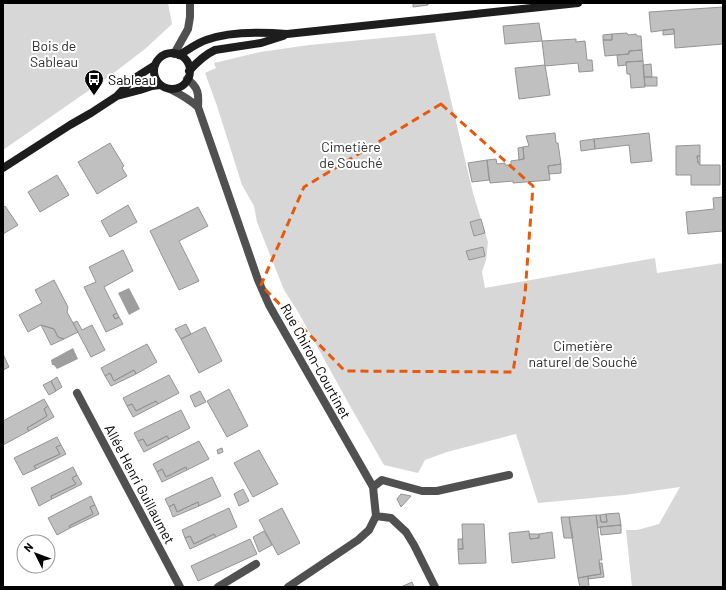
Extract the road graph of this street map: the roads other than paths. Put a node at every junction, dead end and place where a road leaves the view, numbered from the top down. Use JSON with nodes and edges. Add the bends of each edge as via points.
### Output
{"nodes":[{"id":1,"x":190,"y":3,"type":"edge"},
{"id":2,"x":578,"y":3,"type":"edge"},
{"id":3,"x":287,"y":34,"type":"junction"},
{"id":4,"x":176,"y":55,"type":"junction"},
{"id":5,"x":155,"y":64,"type":"junction"},
{"id":6,"x":188,"y":75,"type":"junction"},
{"id":7,"x":160,"y":85,"type":"junction"},
{"id":8,"x":170,"y":89,"type":"junction"},
{"id":9,"x":117,"y":96,"type":"junction"},
{"id":10,"x":198,"y":107,"type":"junction"},
{"id":11,"x":3,"y":168,"type":"edge"},
{"id":12,"x":77,"y":393,"type":"dead end"},
{"id":13,"x":509,"y":475,"type":"dead end"},
{"id":14,"x":373,"y":487,"type":"junction"},
{"id":15,"x":376,"y":516,"type":"junction"},
{"id":16,"x":256,"y":564,"type":"dead end"},
{"id":17,"x":180,"y":587,"type":"edge"},
{"id":18,"x":218,"y":587,"type":"edge"},
{"id":19,"x":288,"y":587,"type":"edge"},
{"id":20,"x":435,"y":587,"type":"edge"}],
"edges":[{"from":1,"to":4,"type":"street","via":[[188,29]]},
{"from":2,"to":3,"type":"street"},
{"from":3,"to":4,"type":"street","via":[[262,32],[224,35],[205,40]]},
{"from":3,"to":6,"type":"street","via":[[261,43],[215,50],[202,58]]},
{"from":4,"to":5,"type":"street","via":[[162,56]]},
{"from":4,"to":6,"type":"street","via":[[186,62]]},
{"from":5,"to":7,"type":"street","via":[[154,76]]},
{"from":5,"to":9,"type":"street","via":[[133,79]]},
{"from":6,"to":8,"type":"street","via":[[180,87]]},
{"from":6,"to":10,"type":"street","name":"Rue Chiron-Courtinet","via":[[199,97]]},
{"from":7,"to":8,"type":"street"},
{"from":7,"to":9,"type":"street"},
{"from":8,"to":10,"type":"street"},
{"from":9,"to":11,"type":"street"},
{"from":10,"to":14,"type":"street","name":"Rue Chiron-Courtinet","via":[[258,280]]},
{"from":12,"to":17,"type":"street","name":"Allée Henri Guillaumet"},
{"from":13,"to":14,"type":"street","via":[[437,491],[422,491],[382,480]]},
{"from":14,"to":15,"type":"street","name":"Rue Chiron-Courtinet"},
{"from":15,"to":19,"type":"street","via":[[358,540]]},
{"from":15,"to":20,"type":"street","via":[[391,518],[406,532]]},
{"from":16,"to":18,"type":"street"}]}
